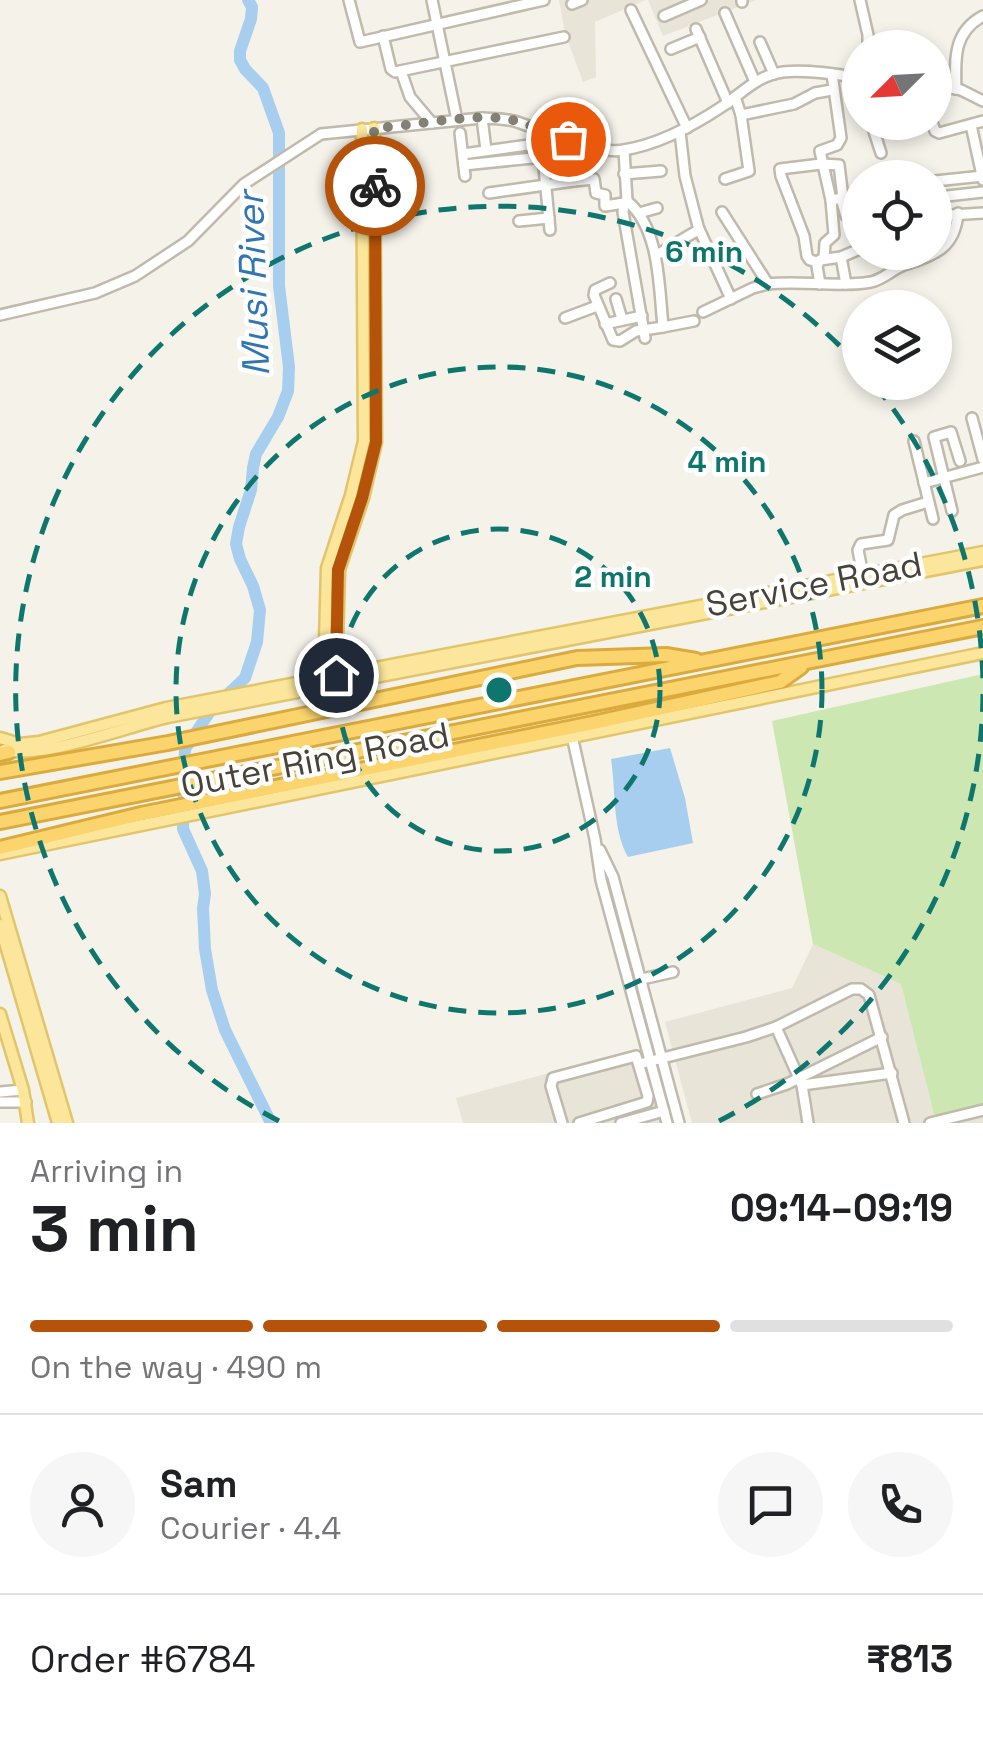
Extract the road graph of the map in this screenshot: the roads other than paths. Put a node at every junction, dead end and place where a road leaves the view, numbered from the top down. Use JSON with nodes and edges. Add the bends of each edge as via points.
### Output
{"nodes":[{"id":1,"x":349,"y":0,"type":"edge"},
{"id":2,"x":432,"y":0,"type":"edge"},
{"id":3,"x":544,"y":0,"type":"edge"},
{"id":4,"x":701,"y":0,"type":"edge"},
{"id":5,"x":860,"y":0,"type":"edge"},
{"id":6,"x":630,"y":10,"type":"dead end"},
{"id":7,"x":725,"y":13,"type":"dead end"},
{"id":8,"x":664,"y":16,"type":"dead end"},
{"id":9,"x":983,"y":16,"type":"edge"},
{"id":10,"x":437,"y":24,"type":"junction"},
{"id":11,"x":867,"y":30,"type":"edge"},
{"id":12,"x":383,"y":36,"type":"junction"},
{"id":13,"x":564,"y":37,"type":"dead end"},
{"id":14,"x":760,"y":42,"type":"dead end"},
{"id":15,"x":671,"y":49,"type":"dead end"},
{"id":16,"x":444,"y":62,"type":"junction"},
{"id":17,"x":401,"y":71,"type":"junction"},
{"id":18,"x":774,"y":74,"type":"junction"},
{"id":19,"x":832,"y":74,"type":"junction"},
{"id":20,"x":842,"y":75,"type":"edge"},
{"id":21,"x":755,"y":82,"type":"junction"},
{"id":22,"x":952,"y":88,"type":"edge"},
{"id":23,"x":956,"y":89,"type":"junction"},
{"id":24,"x":832,"y":90,"type":"junction"},
{"id":25,"x":732,"y":100,"type":"junction"},
{"id":26,"x":983,"y":101,"type":"edge"},
{"id":27,"x":741,"y":115,"type":"junction"},
{"id":28,"x":482,"y":118,"type":"junction"},
{"id":29,"x":457,"y":120,"type":"junction"},
{"id":30,"x":983,"y":121,"type":"edge"},
{"id":31,"x":432,"y":123,"type":"junction"},
{"id":32,"x":971,"y":125,"type":"junction"},
{"id":33,"x":368,"y":129,"type":"junction"},
{"id":34,"x":684,"y":130,"type":"junction"},
{"id":35,"x":952,"y":130,"type":"edge"},
{"id":36,"x":460,"y":134,"type":"dead end"},
{"id":37,"x":544,"y":138,"type":"junction"},
{"id":38,"x":568,"y":139,"type":"junction"},
{"id":39,"x":877,"y":140,"type":"edge"},
{"id":40,"x":486,"y":150,"type":"junction"},
{"id":41,"x":624,"y":150,"type":"junction"},
{"id":42,"x":881,"y":153,"type":"dead end"},
{"id":43,"x":543,"y":158,"type":"junction"},
{"id":44,"x":821,"y":164,"type":"junction"},
{"id":45,"x":464,"y":165,"type":"junction"},
{"id":46,"x":660,"y":170,"type":"dead end"},
{"id":47,"x":624,"y":174,"type":"junction"},
{"id":48,"x":982,"y":177,"type":"edge"},
{"id":49,"x":725,"y":179,"type":"dead end"},
{"id":50,"x":952,"y":180,"type":"edge"},
{"id":51,"x":574,"y":181,"type":"junction"},
{"id":52,"x":545,"y":187,"type":"junction"},
{"id":53,"x":983,"y":192,"type":"edge"},
{"id":54,"x":490,"y":193,"type":"dead end"},
{"id":55,"x":952,"y":196,"type":"edge"},
{"id":56,"x":836,"y":199,"type":"junction"},
{"id":57,"x":625,"y":202,"type":"junction"},
{"id":58,"x":657,"y":208,"type":"dead end"},
{"id":59,"x":842,"y":208,"type":"edge"},
{"id":60,"x":722,"y":212,"type":"dead end"},
{"id":61,"x":639,"y":213,"type":"junction"},
{"id":62,"x":958,"y":213,"type":"junction"},
{"id":63,"x":983,"y":213,"type":"edge"},
{"id":64,"x":692,"y":214,"type":"dead end"},
{"id":65,"x":952,"y":214,"type":"edge"},
{"id":66,"x":549,"y":218,"type":"junction"},
{"id":67,"x":519,"y":220,"type":"dead end"},
{"id":68,"x":550,"y":230,"type":"dead end"},
{"id":69,"x":700,"y":230,"type":"junction"},
{"id":70,"x":656,"y":255,"type":"junction"},
{"id":71,"x":841,"y":257,"type":"joint"},
{"id":72,"x":821,"y":260,"type":"junction"},
{"id":73,"x":610,"y":284,"type":"dead end"},
{"id":74,"x":768,"y":284,"type":"junction"},
{"id":75,"x":820,"y":284,"type":"junction"},
{"id":76,"x":846,"y":284,"type":"junction"},
{"id":77,"x":616,"y":299,"type":"dead end"},
{"id":78,"x":731,"y":299,"type":"junction"},
{"id":79,"x":597,"y":306,"type":"junction"},
{"id":80,"x":703,"y":312,"type":"dead end"},
{"id":81,"x":0,"y":315,"type":"edge"},
{"id":82,"x":642,"y":316,"type":"junction"},
{"id":83,"x":565,"y":318,"type":"dead end"},
{"id":84,"x":622,"y":319,"type":"junction"},
{"id":85,"x":694,"y":321,"type":"dead end"},
{"id":86,"x":605,"y":324,"type":"junction"},
{"id":87,"x":663,"y":328,"type":"junction"},
{"id":88,"x":645,"y":334,"type":"junction"},
{"id":89,"x":972,"y":418,"type":"dead end"},
{"id":90,"x":914,"y":441,"type":"dead end"},
{"id":91,"x":983,"y":458,"type":"edge"},
{"id":92,"x":960,"y":460,"type":"dead end"},
{"id":93,"x":983,"y":466,"type":"edge"},
{"id":94,"x":944,"y":477,"type":"junction"},
{"id":95,"x":924,"y":482,"type":"junction"},
{"id":96,"x":928,"y":502,"type":"junction"},
{"id":97,"x":952,"y":511,"type":"dead end"},
{"id":98,"x":933,"y":520,"type":"dead end"},
{"id":99,"x":983,"y":552,"type":"edge"},
{"id":100,"x":983,"y":560,"type":"edge"},
{"id":101,"x":863,"y":575,"type":"junction"},
{"id":102,"x":983,"y":606,"type":"edge"},
{"id":103,"x":983,"y":627,"type":"edge"},
{"id":104,"x":983,"y":652,"type":"edge"},
{"id":105,"x":705,"y":662,"type":"junction"},
{"id":106,"x":807,"y":663,"type":"junction"},
{"id":107,"x":330,"y":676,"type":"junction"},
{"id":108,"x":293,"y":688,"type":"junction"},
{"id":109,"x":167,"y":713,"type":"junction"},
{"id":110,"x":572,"y":736,"type":"junction"},
{"id":111,"x":0,"y":738,"type":"edge"},
{"id":112,"x":3,"y":752,"type":"edge"},
{"id":113,"x":0,"y":772,"type":"edge"},
{"id":114,"x":0,"y":801,"type":"edge"},
{"id":115,"x":142,"y":819,"type":"junction"},
{"id":116,"x":0,"y":822,"type":"edge"},
{"id":117,"x":595,"y":838,"type":"junction"},
{"id":118,"x":0,"y":851,"type":"edge"},
{"id":119,"x":0,"y":896,"type":"edge"},
{"id":120,"x":0,"y":926,"type":"edge"},
{"id":121,"x":632,"y":943,"type":"junction"},
{"id":122,"x":619,"y":946,"type":"junction"},
{"id":123,"x":673,"y":972,"type":"dead end"},
{"id":124,"x":642,"y":978,"type":"junction"},
{"id":125,"x":0,"y":1014,"type":"edge"},
{"id":126,"x":776,"y":1027,"type":"junction"},
{"id":127,"x":655,"y":1032,"type":"junction"},
{"id":128,"x":643,"y":1035,"type":"junction"},
{"id":129,"x":882,"y":1037,"type":"junction"},
{"id":130,"x":662,"y":1058,"type":"junction"},
{"id":131,"x":645,"y":1063,"type":"junction"},
{"id":132,"x":892,"y":1073,"type":"junction"},
{"id":133,"x":648,"y":1074,"type":"junction"},
{"id":134,"x":800,"y":1082,"type":"junction"},
{"id":135,"x":0,"y":1092,"type":"edge"},
{"id":136,"x":757,"y":1094,"type":"dead end"},
{"id":137,"x":24,"y":1096,"type":"junction"},
{"id":138,"x":0,"y":1102,"type":"edge"},
{"id":139,"x":983,"y":1110,"type":"edge"},
{"id":140,"x":664,"y":1111,"type":"junction"},
{"id":141,"x":28,"y":1123,"type":"edge"},
{"id":142,"x":58,"y":1123,"type":"edge"},
{"id":143,"x":67,"y":1123,"type":"edge"},
{"id":144,"x":562,"y":1123,"type":"edge"},
{"id":145,"x":579,"y":1123,"type":"edge"},
{"id":146,"x":621,"y":1123,"type":"edge"},
{"id":147,"x":667,"y":1123,"type":"edge"},
{"id":148,"x":679,"y":1123,"type":"edge"},
{"id":149,"x":808,"y":1123,"type":"edge"},
{"id":150,"x":904,"y":1123,"type":"edge"},
{"id":151,"x":930,"y":1123,"type":"edge"}],
"edges":[{"from":1,"to":12,"type":"street","via":[[360,42]]},
{"from":2,"to":10,"type":"street"},
{"from":3,"to":10,"type":"street"},
{"from":4,"to":8,"type":"street"},
{"from":5,"to":11,"type":"street"},
{"from":6,"to":34,"type":"street"},
{"from":7,"to":21,"type":"street"},
{"from":9,"to":23,"type":"street","via":[[957,44]]},
{"from":10,"to":12,"type":"street"},
{"from":10,"to":16,"type":"street"},
{"from":12,"to":17,"type":"street","via":[[391,69]]},
{"from":13,"to":16,"type":"street"},
{"from":14,"to":18,"type":"street"},
{"from":15,"to":25,"type":"street","via":[[698,32]]},
{"from":16,"to":17,"type":"street"},
{"from":16,"to":29,"type":"street"},
{"from":17,"to":31,"type":"street","via":[[410,97]]},
{"from":18,"to":19,"type":"street"},
{"from":18,"to":21,"type":"street"},
{"from":19,"to":20,"type":"street"},
{"from":19,"to":24,"type":"street"},
{"from":21,"to":25,"type":"street"},
{"from":22,"to":23,"type":"street"},
{"from":23,"to":26,"type":"street"},
{"from":24,"to":27,"type":"street"},
{"from":24,"to":44,"type":"street","via":[[841,138],[820,150]]},
{"from":25,"to":27,"type":"street"},
{"from":25,"to":34,"type":"street"},
{"from":27,"to":49,"type":"street","via":[[749,171]]},
{"from":28,"to":29,"type":"street"},
{"from":28,"to":37,"type":"street","via":[[508,120]]},
{"from":28,"to":40,"type":"street"},
{"from":29,"to":31,"type":"street"},
{"from":30,"to":32,"type":"street"},
{"from":31,"to":33,"type":"street"},
{"from":32,"to":35,"type":"street"},
{"from":32,"to":48,"type":"street"},
{"from":33,"to":81,"type":"street","via":[[321,134],[302,144],[244,184],[188,241],[135,276],[95,293]]},
{"from":33,"to":107,"type":"main road","via":[[364,441],[326,568]]},
{"from":34,"to":41,"type":"street"},
{"from":34,"to":69,"type":"street","via":[[685,176]]},
{"from":36,"to":45,"type":"street"},
{"from":37,"to":38,"type":"street"},
{"from":37,"to":40,"type":"street"},
{"from":37,"to":43,"type":"street"},
{"from":38,"to":41,"type":"street"},
{"from":38,"to":51,"type":"street"},
{"from":39,"to":42,"type":"street"},
{"from":40,"to":45,"type":"street"},
{"from":41,"to":47,"type":"street"},
{"from":43,"to":45,"type":"street"},
{"from":43,"to":52,"type":"street"},
{"from":44,"to":56,"type":"street"},
{"from":44,"to":56,"type":"street","via":[[840,166],[844,198]]},
{"from":44,"to":72,"type":"street","via":[[780,171],[807,256]]},
{"from":46,"to":47,"type":"street"},
{"from":47,"to":57,"type":"street"},
{"from":48,"to":50,"type":"street"},
{"from":51,"to":52,"type":"street"},
{"from":51,"to":57,"type":"street","via":[[594,180],[606,206]]},
{"from":52,"to":54,"type":"street"},
{"from":52,"to":66,"type":"street"},
{"from":53,"to":55,"type":"street"},
{"from":56,"to":59,"type":"street"},
{"from":56,"to":72,"type":"street","via":[[834,234]]},
{"from":57,"to":61,"type":"street"},
{"from":57,"to":82,"type":"street"},
{"from":58,"to":61,"type":"street"},
{"from":60,"to":74,"type":"street"},
{"from":61,"to":70,"type":"street"},
{"from":62,"to":63,"type":"street"},
{"from":62,"to":65,"type":"street"},
{"from":62,"to":76,"type":"street","via":[[952,238],[929,258],[880,280]]},
{"from":64,"to":69,"type":"street"},
{"from":66,"to":67,"type":"street"},
{"from":66,"to":68,"type":"street"},
{"from":69,"to":70,"type":"street"},
{"from":69,"to":78,"type":"street"},
{"from":70,"to":87,"type":"street"},
{"from":71,"to":72,"type":"street"},
{"from":71,"to":76,"type":"street"},
{"from":72,"to":75,"type":"street"},
{"from":73,"to":79,"type":"street","via":[[594,291]]},
{"from":74,"to":75,"type":"street"},
{"from":74,"to":78,"type":"street"},
{"from":75,"to":76,"type":"street"},
{"from":77,"to":84,"type":"street"},
{"from":78,"to":80,"type":"street"},
{"from":79,"to":83,"type":"street"},
{"from":79,"to":86,"type":"street"},
{"from":82,"to":84,"type":"street"},
{"from":82,"to":88,"type":"street"},
{"from":84,"to":86,"type":"street"},
{"from":85,"to":87,"type":"street"},
{"from":86,"to":88,"type":"street","via":[[616,341],[636,331]]},
{"from":87,"to":88,"type":"street"},
{"from":89,"to":91,"type":"street"},
{"from":90,"to":95,"type":"street"},
{"from":92,"to":94,"type":"street","via":[[951,432],[934,438]]},
{"from":93,"to":94,"type":"street"},
{"from":94,"to":95,"type":"street"},
{"from":94,"to":97,"type":"street"},
{"from":95,"to":96,"type":"street"},
{"from":96,"to":98,"type":"street"},
{"from":96,"to":101,"type":"street","via":[[894,515],[888,540],[861,544]]},
{"from":99,"to":101,"type":"main road","name":"Service Road"},
{"from":100,"to":108,"type":"main road","name":"Service Road"},
{"from":101,"to":107,"type":"main road","name":"Service Road"},
{"from":102,"to":105,"type":"highway","name":"Outer Ring Road"},
{"from":103,"to":106,"type":"highway","name":"Outer Ring Road"},
{"from":104,"to":110,"type":"main road"},
{"from":105,"to":113,"type":"highway","via":[[666,655],[576,658]]},
{"from":105,"to":114,"type":"highway","name":"Outer Ring Road"},
{"from":106,"to":115,"type":"highway","via":[[780,682]]},
{"from":106,"to":116,"type":"highway","name":"Outer Ring Road"},
{"from":107,"to":108,"type":"main road","name":"Service Road"},
{"from":108,"to":109,"type":"main road","name":"Service Road"},
{"from":109,"to":111,"type":"main road","name":"Service Road","via":[[40,742]]},
{"from":109,"to":112,"type":"main road","name":"Service Road","via":[[54,748]]},
{"from":110,"to":115,"type":"main road"},
{"from":110,"to":117,"type":"street"},
{"from":115,"to":118,"type":"highway"},
{"from":117,"to":121,"type":"street"},
{"from":117,"to":122,"type":"street"},
{"from":119,"to":143,"type":"main road"},
{"from":120,"to":142,"type":"main road"},
{"from":121,"to":122,"type":"street"},
{"from":121,"to":124,"type":"street"},
{"from":122,"to":128,"type":"street"},
{"from":123,"to":124,"type":"street"},
{"from":124,"to":127,"type":"street"},
{"from":125,"to":137,"type":"main road"},
{"from":126,"to":129,"type":"street","via":[[861,989]]},
{"from":126,"to":130,"type":"street"},
{"from":126,"to":134,"type":"street"},
{"from":127,"to":128,"type":"street"},
{"from":127,"to":130,"type":"street"},
{"from":128,"to":131,"type":"street"},
{"from":129,"to":132,"type":"street"},
{"from":129,"to":134,"type":"street"},
{"from":130,"to":131,"type":"street"},
{"from":130,"to":148,"type":"street"},
{"from":131,"to":133,"type":"street"},
{"from":131,"to":144,"type":"street","via":[[634,1056],[553,1078]]},
{"from":132,"to":134,"type":"street"},
{"from":132,"to":150,"type":"street"},
{"from":133,"to":140,"type":"street"},
{"from":133,"to":145,"type":"street","via":[[645,1104]]},
{"from":134,"to":136,"type":"street"},
{"from":134,"to":149,"type":"street"},
{"from":135,"to":137,"type":"street"},
{"from":137,"to":138,"type":"street"},
{"from":137,"to":141,"type":"main road"},
{"from":139,"to":151,"type":"street"},
{"from":140,"to":146,"type":"street"},
{"from":140,"to":147,"type":"street"}]}
